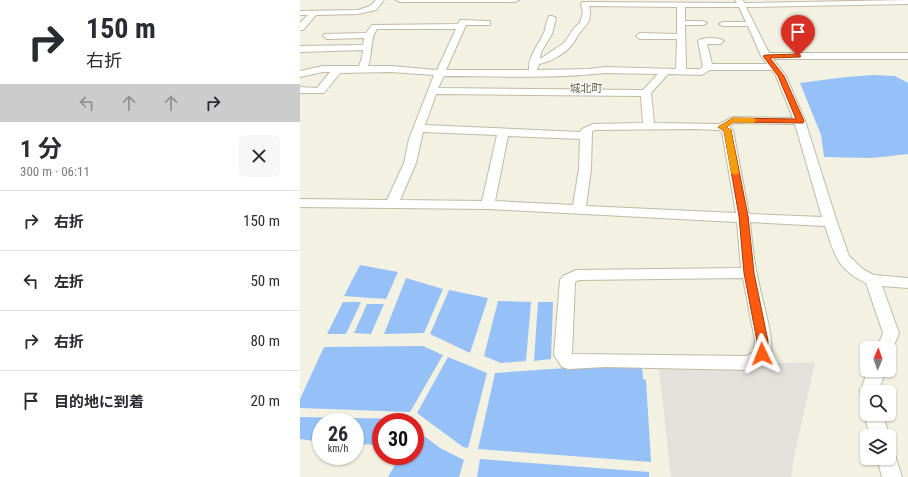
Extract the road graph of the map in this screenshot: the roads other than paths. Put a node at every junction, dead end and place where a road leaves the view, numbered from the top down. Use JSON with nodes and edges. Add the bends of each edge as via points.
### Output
{"nodes":[{"id":1,"x":380,"y":0,"type":"edge"},
{"id":2,"x":400,"y":0,"type":"edge"},
{"id":3,"x":515,"y":0,"type":"edge"},
{"id":4,"x":908,"y":2,"type":"edge"},
{"id":5,"x":740,"y":3,"type":"edge"},
{"id":6,"x":681,"y":4,"type":"junction"},
{"id":7,"x":314,"y":13,"type":"junction"},
{"id":8,"x":300,"y":14,"type":"edge"},
{"id":9,"x":552,"y":18,"type":"dead end"},
{"id":10,"x":487,"y":23,"type":"dead end"},
{"id":11,"x":703,"y":23,"type":"dead end"},
{"id":12,"x":723,"y":24,"type":"dead end"},
{"id":13,"x":752,"y":24,"type":"junction"},
{"id":14,"x":461,"y":26,"type":"junction"},
{"id":15,"x":300,"y":28,"type":"edge"},
{"id":16,"x":651,"y":28,"type":"dead end"},
{"id":17,"x":680,"y":30,"type":"junction"},
{"id":18,"x":368,"y":35,"type":"junction"},
{"id":19,"x":327,"y":36,"type":"dead end"},
{"id":20,"x":640,"y":36,"type":"dead end"},
{"id":21,"x":720,"y":41,"type":"dead end"},
{"id":22,"x":368,"y":47,"type":"junction"},
{"id":23,"x":300,"y":49,"type":"edge"},
{"id":24,"x":766,"y":56,"type":"junction"},
{"id":25,"x":898,"y":56,"type":"junction"},
{"id":26,"x":908,"y":56,"type":"edge"},
{"id":27,"x":533,"y":64,"type":"junction"},
{"id":28,"x":775,"y":66,"type":"junction"},
{"id":29,"x":708,"y":67,"type":"junction"},
{"id":30,"x":908,"y":68,"type":"edge"},
{"id":31,"x":300,"y":69,"type":"edge"},
{"id":32,"x":323,"y":69,"type":"junction"},
{"id":33,"x":362,"y":69,"type":"junction"},
{"id":34,"x":337,"y":70,"type":"junction"},
{"id":35,"x":666,"y":71,"type":"junction"},
{"id":36,"x":681,"y":71,"type":"junction"},
{"id":37,"x":440,"y":73,"type":"junction"},
{"id":38,"x":536,"y":73,"type":"junction"},
{"id":39,"x":300,"y":74,"type":"edge"},
{"id":40,"x":301,"y":90,"type":"dead end"},
{"id":41,"x":432,"y":91,"type":"junction"},
{"id":42,"x":530,"y":91,"type":"junction"},
{"id":43,"x":646,"y":93,"type":"junction"},
{"id":44,"x":800,"y":121,"type":"junction"},
{"id":45,"x":649,"y":127,"type":"junction"},
{"id":46,"x":721,"y":127,"type":"junction"},
{"id":47,"x":419,"y":128,"type":"junction"},
{"id":48,"x":503,"y":132,"type":"junction"},
{"id":49,"x":585,"y":136,"type":"junction"},
{"id":50,"x":300,"y":203,"type":"edge"},
{"id":51,"x":392,"y":203,"type":"junction"},
{"id":52,"x":488,"y":205,"type":"junction"},
{"id":53,"x":579,"y":208,"type":"junction"},
{"id":54,"x":743,"y":216,"type":"junction"},
{"id":55,"x":830,"y":222,"type":"junction"},
{"id":56,"x":749,"y":273,"type":"junction"},
{"id":57,"x":872,"y":280,"type":"junction"},
{"id":58,"x":908,"y":283,"type":"edge"},
{"id":59,"x":887,"y":341,"type":"edge"},
{"id":60,"x":889,"y":465,"type":"edge"},
{"id":61,"x":892,"y":477,"type":"edge"}],
"edges":[{"from":1,"to":7,"type":"street","via":[[373,8],[358,12]]},
{"from":2,"to":3,"type":"street"},
{"from":4,"to":5,"type":"street"},
{"from":5,"to":6,"type":"street"},
{"from":5,"to":13,"type":"street"},
{"from":6,"to":17,"type":"street"},
{"from":6,"to":27,"type":"street","via":[[585,4],[587,13],[584,24],[568,45],[546,60]]},
{"from":7,"to":8,"type":"street"},
{"from":7,"to":15,"type":"street"},
{"from":9,"to":27,"type":"street","via":[[548,34]]},
{"from":10,"to":14,"type":"street","via":[[463,22]]},
{"from":11,"to":17,"type":"street"},
{"from":12,"to":13,"type":"street"},
{"from":13,"to":24,"type":"street"},
{"from":14,"to":18,"type":"street","via":[[375,27]]},
{"from":14,"to":37,"type":"street"},
{"from":16,"to":17,"type":"street"},
{"from":17,"to":20,"type":"street"},
{"from":17,"to":36,"type":"street"},
{"from":18,"to":19,"type":"street"},
{"from":18,"to":22,"type":"street"},
{"from":21,"to":29,"type":"street","via":[[702,41]]},
{"from":22,"to":23,"type":"street"},
{"from":22,"to":33,"type":"street"},
{"from":24,"to":25,"type":"street"},
{"from":24,"to":28,"type":"street"},
{"from":25,"to":26,"type":"street"},
{"from":25,"to":30,"type":"street"},
{"from":27,"to":38,"type":"street"},
{"from":28,"to":29,"type":"street"},
{"from":28,"to":44,"type":"street"},
{"from":29,"to":36,"type":"street","via":[[702,72]]},
{"from":31,"to":32,"type":"street"},
{"from":32,"to":34,"type":"street"},
{"from":32,"to":39,"type":"street"},
{"from":33,"to":34,"type":"street"},
{"from":33,"to":37,"type":"street","via":[[391,68]]},
{"from":34,"to":40,"type":"street","via":[[320,91]]},
{"from":35,"to":36,"type":"street"},
{"from":35,"to":38,"type":"street"},
{"from":35,"to":43,"type":"street"},
{"from":37,"to":38,"type":"street"},
{"from":37,"to":41,"type":"street"},
{"from":38,"to":42,"type":"street"},
{"from":41,"to":42,"type":"street"},
{"from":41,"to":47,"type":"street"},
{"from":42,"to":43,"type":"street"},
{"from":43,"to":45,"type":"street"},
{"from":44,"to":46,"type":"street","via":[[733,120]]},
{"from":44,"to":55,"type":"street"},
{"from":45,"to":46,"type":"street"},
{"from":45,"to":49,"type":"street","via":[[593,127],[586,131]]},
{"from":46,"to":54,"type":"street","via":[[727,130]]},
{"from":47,"to":48,"type":"street"},
{"from":47,"to":51,"type":"street","via":[[410,163]]},
{"from":48,"to":49,"type":"street"},
{"from":48,"to":52,"type":"street"},
{"from":49,"to":53,"type":"street","via":[[585,169]]},
{"from":50,"to":51,"type":"street"},
{"from":51,"to":52,"type":"street"},
{"from":52,"to":53,"type":"street"},
{"from":53,"to":54,"type":"street"},
{"from":54,"to":55,"type":"street"},
{"from":54,"to":56,"type":"street"},
{"from":55,"to":57,"type":"street","via":[[843,258],[859,274]]},
{"from":56,"to":56,"type":"street","via":[[576,275],[568,280],[563,355],[568,362],[605,360],[750,363],[762,354],[763,341]]},
{"from":57,"to":58,"type":"street"},
{"from":57,"to":59,"type":"street","via":[[890,333]]},
{"from":60,"to":61,"type":"street"}]}
